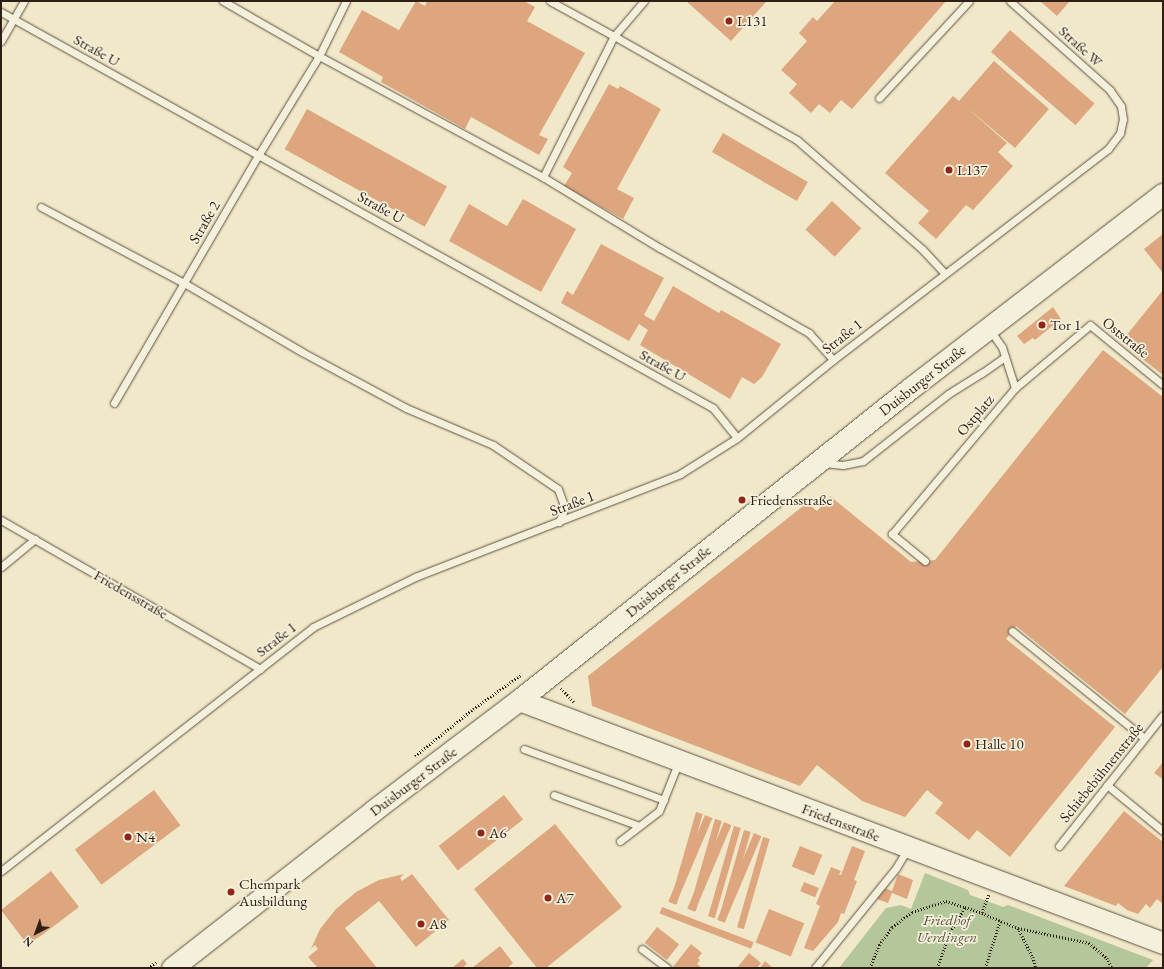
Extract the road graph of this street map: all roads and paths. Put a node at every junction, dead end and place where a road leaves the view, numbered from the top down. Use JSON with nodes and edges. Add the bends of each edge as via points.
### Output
{"nodes":[{"id":1,"x":24,"y":1,"type":"edge"},
{"id":2,"x":223,"y":1,"type":"edge"},
{"id":3,"x":346,"y":1,"type":"edge"},
{"id":4,"x":550,"y":1,"type":"edge"},
{"id":5,"x":644,"y":1,"type":"edge"},
{"id":6,"x":970,"y":1,"type":"edge"},
{"id":7,"x":1010,"y":1,"type":"edge"},
{"id":8,"x":1,"y":12,"type":"edge"},
{"id":9,"x":14,"y":19,"type":"junction"},
{"id":10,"x":614,"y":36,"type":"junction"},
{"id":11,"x":1,"y":41,"type":"edge"},
{"id":12,"x":319,"y":56,"type":"junction"},
{"id":13,"x":879,"y":98,"type":"dead end"},
{"id":14,"x":1123,"y":119,"type":"joint"},
{"id":15,"x":259,"y":154,"type":"junction"},
{"id":16,"x":543,"y":177,"type":"junction"},
{"id":17,"x":1163,"y":194,"type":"edge"},
{"id":18,"x":41,"y":207,"type":"dead end"},
{"id":19,"x":944,"y":273,"type":"junction"},
{"id":20,"x":184,"y":283,"type":"junction"},
{"id":21,"x":1090,"y":325,"type":"joint"},
{"id":22,"x":988,"y":328,"type":"junction"},
{"id":23,"x":1005,"y":357,"type":"junction"},
{"id":24,"x":833,"y":360,"type":"junction"},
{"id":25,"x":1163,"y":385,"type":"edge"},
{"id":26,"x":1015,"y":388,"type":"junction"},
{"id":27,"x":114,"y":403,"type":"dead end"},
{"id":28,"x":737,"y":438,"type":"junction"},
{"id":29,"x":818,"y":462,"type":"junction"},
{"id":30,"x":1,"y":520,"type":"edge"},
{"id":31,"x":559,"y":522,"type":"junction"},
{"id":32,"x":35,"y":539,"type":"junction"},
{"id":33,"x":925,"y":561,"type":"dead end"},
{"id":34,"x":1,"y":567,"type":"edge"},
{"id":35,"x":1012,"y":631,"type":"dead end"},
{"id":36,"x":260,"y":668,"type":"junction"},
{"id":37,"x":519,"y":700,"type":"junction"},
{"id":38,"x":1163,"y":715,"type":"edge"},
{"id":39,"x":1144,"y":738,"type":"junction"},
{"id":40,"x":524,"y":749,"type":"dead end"},
{"id":41,"x":679,"y":761,"type":"junction"},
{"id":42,"x":1107,"y":785,"type":"junction"},
{"id":43,"x":554,"y":795,"type":"dead end"},
{"id":44,"x":664,"y":800,"type":"junction"},
{"id":45,"x":639,"y":826,"type":"junction"},
{"id":46,"x":1163,"y":831,"type":"edge"},
{"id":47,"x":620,"y":841,"type":"dead end"},
{"id":48,"x":1059,"y":846,"type":"dead end"},
{"id":49,"x":908,"y":847,"type":"junction"},
{"id":50,"x":1,"y":871,"type":"edge"},
{"id":51,"x":989,"y":895,"type":"dead end"},
{"id":52,"x":965,"y":907,"type":"junction"},
{"id":53,"x":982,"y":913,"type":"junction"},
{"id":54,"x":1000,"y":920,"type":"junction"},
{"id":55,"x":1018,"y":928,"type":"junction"},
{"id":56,"x":1163,"y":943,"type":"edge"},
{"id":57,"x":642,"y":949,"type":"dead end"},
{"id":58,"x":172,"y":968,"type":"edge"},
{"id":59,"x":666,"y":968,"type":"edge"},
{"id":60,"x":815,"y":968,"type":"edge"},
{"id":61,"x":870,"y":968,"type":"edge"},
{"id":62,"x":937,"y":968,"type":"edge"},
{"id":63,"x":985,"y":968,"type":"edge"},
{"id":64,"x":1036,"y":968,"type":"edge"},
{"id":65,"x":1112,"y":968,"type":"edge"}],
"edges":[{"from":1,"to":9,"type":"lane"},
{"from":2,"to":12,"type":"lane"},
{"from":3,"to":12,"type":"lane","name":"Straße 2"},
{"from":4,"to":10,"type":"lane"},
{"from":5,"to":10,"type":"lane"},
{"from":6,"to":13,"type":"lane"},
{"from":7,"to":14,"type":"lane","name":"Straße W","via":[[1110,90],[1120,106]]},
{"from":8,"to":9,"type":"lane","name":"Straße U"},
{"from":9,"to":11,"type":"lane"},
{"from":9,"to":15,"type":"lane","name":"Straße U"},
{"from":10,"to":16,"type":"lane"},
{"from":10,"to":19,"type":"lane","via":[[797,140],[922,250]]},
{"from":12,"to":15,"type":"lane","name":"Straße 2"},
{"from":12,"to":16,"type":"lane"},
{"from":14,"to":19,"type":"lane","name":"Straße 1","via":[[1120,133],[1108,150]]},
{"from":15,"to":20,"type":"lane","name":"Straße 2"},
{"from":15,"to":28,"type":"lane","name":"Straße U","via":[[713,408]]},
{"from":16,"to":24,"type":"lane","via":[[660,248],[809,333]]},
{"from":17,"to":22,"type":"main road","name":"Duisburger Straße"},
{"from":18,"to":20,"type":"lane"},
{"from":19,"to":24,"type":"lane","name":"Straße 1"},
{"from":20,"to":27,"type":"lane","name":"Straße 2"},
{"from":20,"to":31,"type":"lane","via":[[302,352],[406,408],[493,445],[558,489],[563,503]]},
{"from":21,"to":25,"type":"lane","name":"Oststraße"},
{"from":21,"to":26,"type":"lane","name":"Ostplatz"},
{"from":22,"to":23,"type":"lane","via":[[1002,347]]},
{"from":22,"to":29,"type":"main road","name":"Duisburger Straße"},
{"from":23,"to":26,"type":"lane"},
{"from":23,"to":29,"type":"lane","via":[[948,394],[862,461],[843,465]]},
{"from":24,"to":28,"type":"lane","name":"Straße 1"},
{"from":26,"to":33,"type":"lane","name":"Ostplatz","via":[[892,534]]},
{"from":28,"to":31,"type":"lane","name":"Straße 1","via":[[680,474]]},
{"from":29,"to":37,"type":"main road","name":"Duisburger Straße"},
{"from":30,"to":32,"type":"lane","name":"Friedensstraße"},
{"from":31,"to":36,"type":"lane","name":"Straße 1","via":[[415,577],[313,627]]},
{"from":32,"to":34,"type":"lane"},
{"from":32,"to":36,"type":"lane","name":"Friedensstraße"},
{"from":35,"to":39,"type":"lane"},
{"from":36,"to":50,"type":"lane","name":"Straße 1"},
{"from":37,"to":41,"type":"main road","name":"Friedensstraße"},
{"from":37,"to":58,"type":"main road","name":"Duisburger Straße"},
{"from":38,"to":39,"type":"lane","name":"Schiebebühnenstraße"},
{"from":39,"to":42,"type":"lane","name":"Schiebebühnenstraße"},
{"from":40,"to":44,"type":"lane"},
{"from":41,"to":44,"type":"lane"},
{"from":41,"to":49,"type":"main road","name":"Friedensstraße"},
{"from":42,"to":46,"type":"lane"},
{"from":42,"to":48,"type":"lane","name":"Schiebebühnenstraße"},
{"from":43,"to":45,"type":"lane"},
{"from":44,"to":45,"type":"lane","via":[[659,811]]},
{"from":45,"to":47,"type":"lane"},
{"from":49,"to":56,"type":"main road","name":"Friedensstraße"},
{"from":49,"to":60,"type":"lane","via":[[896,868]]},
{"from":51,"to":53,"type":"path"},
{"from":52,"to":53,"type":"path"},
{"from":52,"to":61,"type":"path","via":[[946,901],[912,912],[892,927],[879,945]]},
{"from":52,"to":62,"type":"path","via":[[950,932]]},
{"from":53,"to":54,"type":"path"},
{"from":54,"to":55,"type":"path"},
{"from":54,"to":63,"type":"path"},
{"from":55,"to":64,"type":"path","via":[[1034,957]]},
{"from":55,"to":65,"type":"path","via":[[1089,942],[1107,958]]},
{"from":57,"to":59,"type":"lane"}]}
